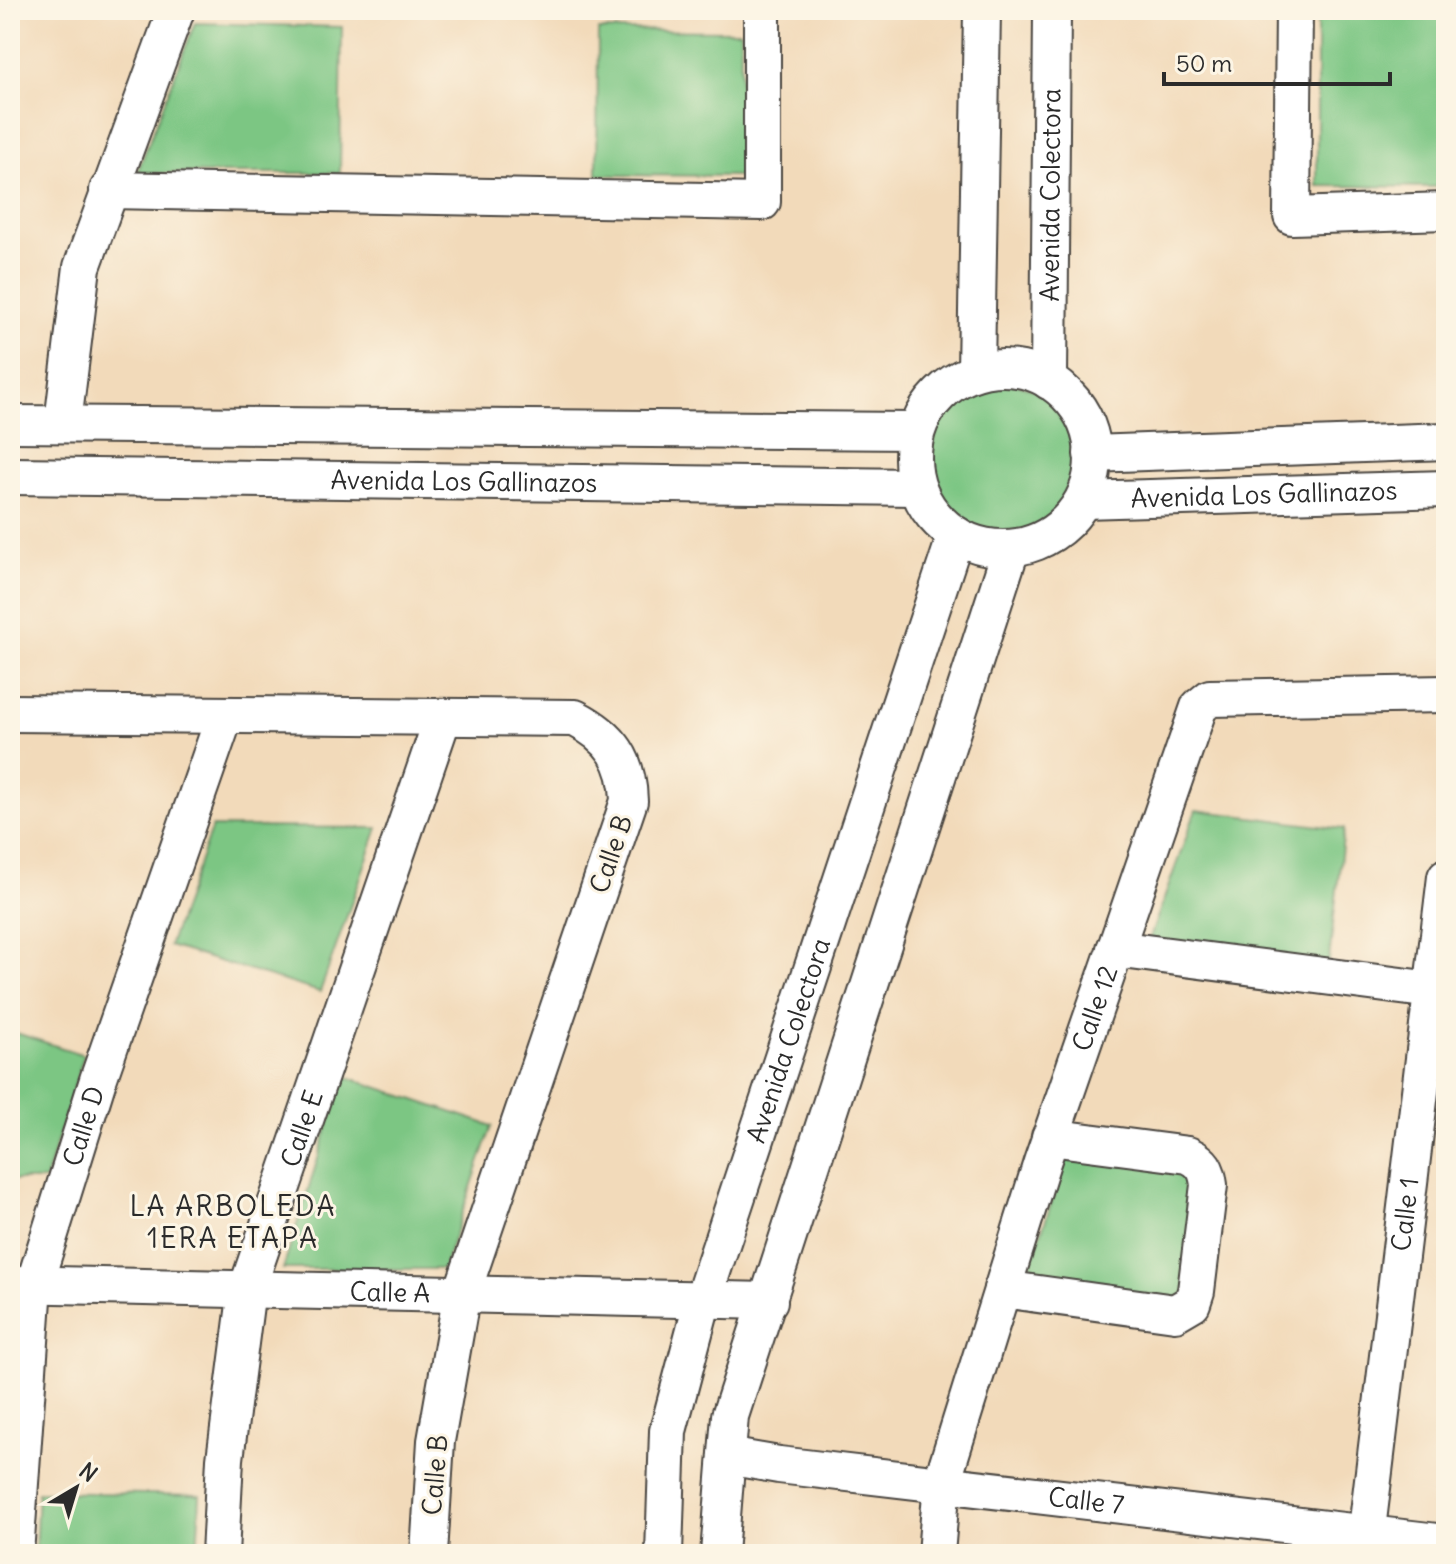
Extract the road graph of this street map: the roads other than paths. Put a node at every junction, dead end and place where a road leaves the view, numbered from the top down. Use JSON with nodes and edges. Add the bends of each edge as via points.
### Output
{"nodes":[{"id":1,"x":176,"y":10,"type":"edge"},
{"id":2,"x":762,"y":10,"type":"edge"},
{"id":3,"x":982,"y":10,"type":"edge"},
{"id":4,"x":1052,"y":10,"type":"edge"},
{"id":5,"x":1294,"y":10,"type":"edge"},
{"id":6,"x":108,"y":190,"type":"junction"},
{"id":7,"x":1446,"y":211,"type":"edge"},
{"id":8,"x":976,"y":371,"type":"junction"},
{"id":9,"x":1049,"y":381,"type":"junction"},
{"id":10,"x":63,"y":423,"type":"junction"},
{"id":11,"x":10,"y":424,"type":"edge"},
{"id":12,"x":916,"y":431,"type":"junction"},
{"id":13,"x":1446,"y":441,"type":"edge"},
{"id":14,"x":1092,"y":454,"type":"junction"},
{"id":15,"x":10,"y":476,"type":"edge"},
{"id":16,"x":916,"y":487,"type":"junction"},
{"id":17,"x":1446,"y":489,"type":"edge"},
{"id":18,"x":1084,"y":500,"type":"junction"},
{"id":19,"x":956,"y":535,"type":"junction"},
{"id":20,"x":1011,"y":549,"type":"junction"},
{"id":21,"x":1446,"y":694,"type":"edge"},
{"id":22,"x":10,"y":713,"type":"edge"},
{"id":23,"x":225,"y":715,"type":"junction"},
{"id":24,"x":443,"y":717,"type":"junction"},
{"id":25,"x":1446,"y":877,"type":"edge"},
{"id":26,"x":1115,"y":949,"type":"junction"},
{"id":27,"x":1432,"y":990,"type":"junction"},
{"id":28,"x":1050,"y":1137,"type":"junction"},
{"id":29,"x":22,"y":1285,"type":"edge"},
{"id":30,"x":247,"y":1289,"type":"junction"},
{"id":31,"x":1002,"y":1289,"type":"junction"},
{"id":32,"x":462,"y":1293,"type":"junction"},
{"id":33,"x":703,"y":1299,"type":"junction"},
{"id":34,"x":769,"y":1301,"type":"junction"},
{"id":35,"x":727,"y":1456,"type":"junction"},
{"id":36,"x":942,"y":1482,"type":"junction"},
{"id":37,"x":1446,"y":1543,"type":"edge"},
{"id":38,"x":1365,"y":1544,"type":"edge"},
{"id":39,"x":15,"y":1554,"type":"edge"},
{"id":40,"x":220,"y":1554,"type":"edge"},
{"id":41,"x":429,"y":1554,"type":"edge"},
{"id":42,"x":664,"y":1554,"type":"edge"},
{"id":43,"x":719,"y":1554,"type":"edge"},
{"id":44,"x":936,"y":1554,"type":"edge"}],
"edges":[{"from":1,"to":6,"type":"street"},
{"from":2,"to":6,"type":"street","via":[[762,202]]},
{"from":3,"to":8,"type":"street"},
{"from":4,"to":9,"type":"street","name":"Avenida Colectora"},
{"from":5,"to":7,"type":"street","via":[[1292,216]]},
{"from":6,"to":10,"type":"street","via":[[82,267]]},
{"from":8,"to":9,"type":"street","via":[[1006,368]]},
{"from":8,"to":12,"type":"street","via":[[949,384],[928,406]]},
{"from":9,"to":14,"type":"street","via":[[1081,412]]},
{"from":10,"to":11,"type":"street","name":"Avenida Los Gallinazos"},
{"from":10,"to":12,"type":"street","name":"Avenida Los Gallinazos"},
{"from":12,"to":16,"type":"street","via":[[911,459]]},
{"from":13,"to":14,"type":"street","name":"Avenida Los Gallinazos"},
{"from":14,"to":18,"type":"street"},
{"from":15,"to":16,"type":"street","name":"Avenida Los Gallinazos"},
{"from":16,"to":19,"type":"street","via":[[932,515]]},
{"from":17,"to":18,"type":"street","name":"Avenida Los Gallinazos"},
{"from":18,"to":20,"type":"street","via":[[1066,524],[1041,540]]},
{"from":19,"to":20,"type":"street","via":[[981,546]]},
{"from":19,"to":33,"type":"street","name":"Avenida Colectora"},
{"from":20,"to":34,"type":"street"},
{"from":21,"to":26,"type":"street","name":"Calle 12","via":[[1210,698],[1199,707]]},
{"from":22,"to":23,"type":"street","name":"Calle B"},
{"from":23,"to":24,"type":"street","name":"Calle B"},
{"from":23,"to":29,"type":"street","name":"Calle D"},
{"from":24,"to":30,"type":"street","name":"Calle E"},
{"from":24,"to":32,"type":"street","name":"Calle B","via":[[575,718],[599,731],[617,750],[628,776],[629,801]]},
{"from":25,"to":27,"type":"street","name":"Calle 1"},
{"from":26,"to":27,"type":"street"},
{"from":26,"to":28,"type":"street","name":"Calle 12"},
{"from":27,"to":38,"type":"street","name":"Calle 1"},
{"from":28,"to":31,"type":"street","name":"Calle 12"},
{"from":28,"to":31,"type":"street","via":[[1198,1160],[1207,1170],[1209,1185],[1196,1291],[1192,1303],[1175,1313]]},
{"from":29,"to":30,"type":"street","name":"Calle A"},
{"from":29,"to":39,"type":"street","name":"Calle D"},
{"from":30,"to":32,"type":"street","name":"Calle A"},
{"from":30,"to":40,"type":"street","name":"Calle E","via":[[225,1459]]},
{"from":31,"to":36,"type":"street","name":"Calle 12"},
{"from":32,"to":33,"type":"street","name":"Calle A"},
{"from":32,"to":41,"type":"street","name":"Calle B","via":[[436,1441]]},
{"from":33,"to":34,"type":"street","name":"Calle A"},
{"from":33,"to":42,"type":"street","name":"Avenida Colectora","via":[[668,1431]]},
{"from":34,"to":35,"type":"street","via":[[730,1416]]},
{"from":35,"to":36,"type":"street","name":"Calle 7"},
{"from":35,"to":43,"type":"street"},
{"from":36,"to":38,"type":"street","name":"Calle 7"},
{"from":36,"to":44,"type":"street","name":"Calle 12"},
{"from":37,"to":38,"type":"street","name":"Calle 7"}]}
